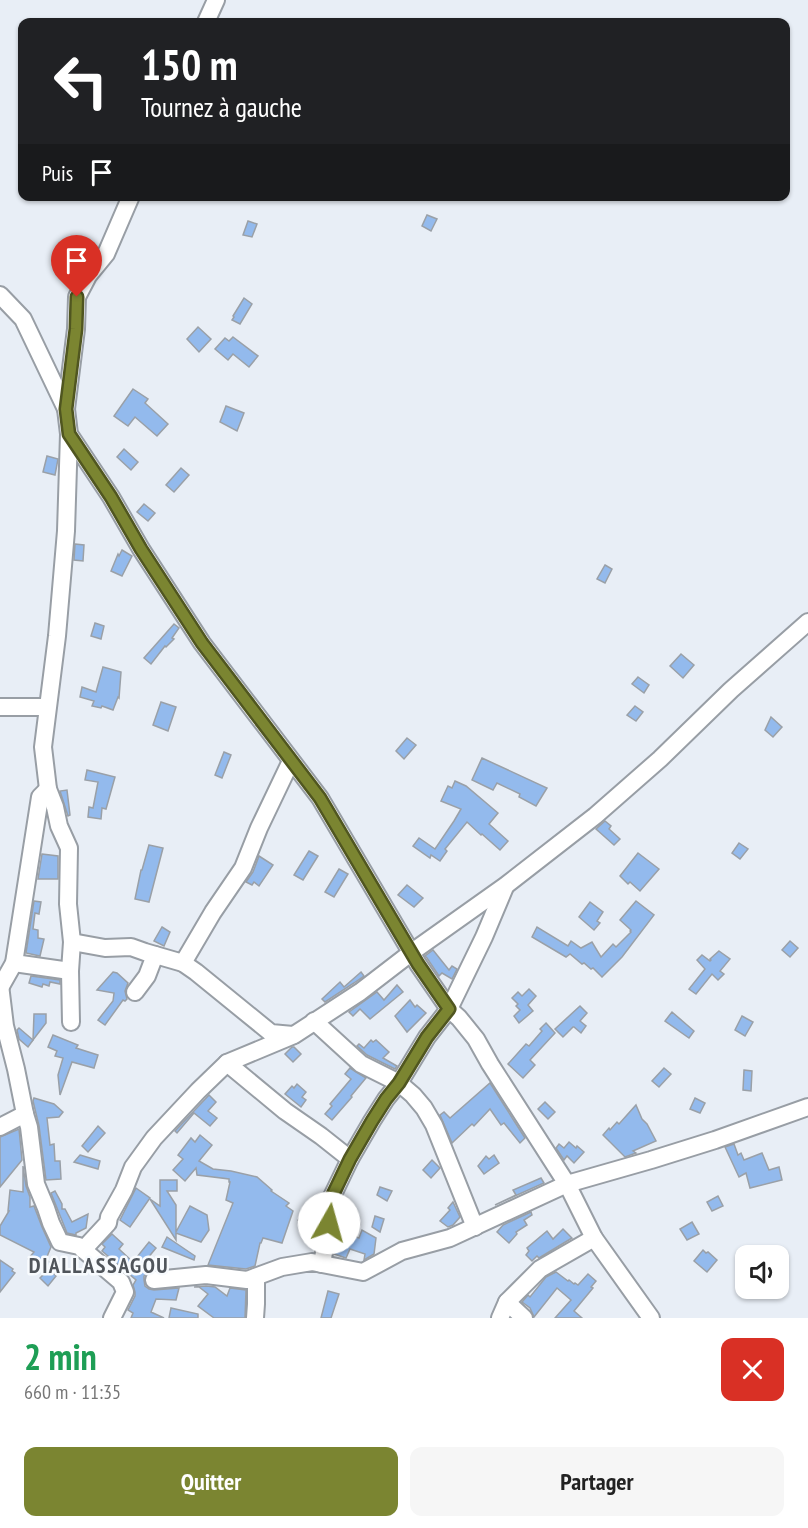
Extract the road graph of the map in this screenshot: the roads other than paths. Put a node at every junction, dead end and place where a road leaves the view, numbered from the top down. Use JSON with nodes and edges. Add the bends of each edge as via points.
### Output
{"nodes":[{"id":1,"x":216,"y":0,"type":"edge"},
{"id":2,"x":208,"y":18,"type":"edge"},
{"id":3,"x":129,"y":201,"type":"edge"},
{"id":4,"x":0,"y":295,"type":"edge"},
{"id":5,"x":66,"y":409,"type":"junction"},
{"id":6,"x":69,"y":434,"type":"junction"},
{"id":7,"x":808,"y":622,"type":"edge"},
{"id":8,"x":0,"y":707,"type":"edge"},
{"id":9,"x":48,"y":707,"type":"junction"},
{"id":10,"x":291,"y":761,"type":"junction"},
{"id":11,"x":48,"y":789,"type":"junction"},
{"id":12,"x":505,"y":886,"type":"junction"},
{"id":13,"x":72,"y":942,"type":"junction"},
{"id":14,"x":412,"y":952,"type":"junction"},
{"id":15,"x":154,"y":955,"type":"junction"},
{"id":16,"x":14,"y":963,"type":"junction"},
{"id":17,"x":183,"y":963,"type":"junction"},
{"id":18,"x":70,"y":971,"type":"junction"},
{"id":19,"x":0,"y":985,"type":"edge"},
{"id":20,"x":135,"y":992,"type":"dead end"},
{"id":21,"x":449,"y":1009,"type":"junction"},
{"id":22,"x":314,"y":1021,"type":"junction"},
{"id":23,"x":71,"y":1022,"type":"dead end"},
{"id":24,"x":294,"y":1035,"type":"junction"},
{"id":25,"x":227,"y":1063,"type":"junction"},
{"id":26,"x":399,"y":1083,"type":"junction"},
{"id":27,"x":808,"y":1107,"type":"edge"},
{"id":28,"x":25,"y":1114,"type":"junction"},
{"id":29,"x":0,"y":1127,"type":"edge"},
{"id":30,"x":350,"y":1159,"type":"junction"},
{"id":31,"x":567,"y":1184,"type":"junction"},
{"id":32,"x":475,"y":1227,"type":"junction"},
{"id":33,"x":594,"y":1238,"type":"junction"},
{"id":34,"x":83,"y":1250,"type":"junction"},
{"id":35,"x":322,"y":1264,"type":"junction"},
{"id":36,"x":256,"y":1277,"type":"junction"},
{"id":37,"x":154,"y":1280,"type":"dead end"},
{"id":38,"x":507,"y":1302,"type":"junction"},
{"id":39,"x":642,"y":1314,"type":"edge"},
{"id":40,"x":112,"y":1318,"type":"edge"},
{"id":41,"x":255,"y":1318,"type":"edge"},
{"id":42,"x":500,"y":1318,"type":"edge"},
{"id":43,"x":524,"y":1318,"type":"edge"}],
"edges":[{"from":1,"to":2,"type":"street"},
{"from":3,"to":5,"type":"street","via":[[106,254],[77,297]]},
{"from":4,"to":5,"type":"street","via":[[23,319]]},
{"from":5,"to":6,"type":"street"},
{"from":6,"to":9,"type":"street","via":[[65,543]]},
{"from":6,"to":10,"type":"street","via":[[202,643]]},
{"from":7,"to":12,"type":"street","via":[[596,816]]},
{"from":8,"to":9,"type":"street"},
{"from":9,"to":11,"type":"street","via":[[44,747]]},
{"from":10,"to":14,"type":"street","via":[[320,798]]},
{"from":10,"to":17,"type":"street","via":[[243,868]]},
{"from":11,"to":13,"type":"street","via":[[69,848]]},
{"from":11,"to":16,"type":"street","via":[[40,797]]},
{"from":12,"to":14,"type":"street"},
{"from":12,"to":21,"type":"street"},
{"from":13,"to":15,"type":"street","via":[[105,948],[131,947]]},
{"from":13,"to":18,"type":"street"},
{"from":14,"to":21,"type":"street"},
{"from":14,"to":22,"type":"street"},
{"from":15,"to":17,"type":"street"},
{"from":15,"to":20,"type":"street","via":[[147,976]]},
{"from":16,"to":18,"type":"street"},
{"from":16,"to":19,"type":"street"},
{"from":17,"to":24,"type":"street","via":[[271,1033]]},
{"from":18,"to":23,"type":"street"},
{"from":19,"to":28,"type":"street"},
{"from":21,"to":26,"type":"street"},
{"from":21,"to":31,"type":"street","via":[[476,1039]]},
{"from":22,"to":24,"type":"street"},
{"from":22,"to":26,"type":"street","via":[[361,1064]]},
{"from":24,"to":25,"type":"street"},
{"from":25,"to":30,"type":"street"},
{"from":25,"to":34,"type":"street","via":[[154,1138],[133,1167],[108,1222]]},
{"from":26,"to":30,"type":"street"},
{"from":26,"to":32,"type":"street","via":[[424,1108],[434,1125]]},
{"from":27,"to":31,"type":"street","via":[[715,1140]]},
{"from":28,"to":29,"type":"street"},
{"from":28,"to":34,"type":"street","via":[[36,1184],[51,1223],[60,1242]]},
{"from":30,"to":35,"type":"street","via":[[326,1209],[329,1223]]},
{"from":31,"to":32,"type":"street"},
{"from":31,"to":33,"type":"street"},
{"from":32,"to":35,"type":"street","via":[[402,1251],[363,1272]]},
{"from":33,"to":38,"type":"street","via":[[540,1269]]},
{"from":33,"to":39,"type":"street"},
{"from":34,"to":40,"type":"street","via":[[121,1282],[125,1292]]},
{"from":35,"to":36,"type":"street","via":[[312,1262]]},
{"from":36,"to":37,"type":"street","via":[[247,1280],[206,1275]]},
{"from":36,"to":41,"type":"street"},
{"from":38,"to":42,"type":"street"},
{"from":38,"to":43,"type":"street"}]}
